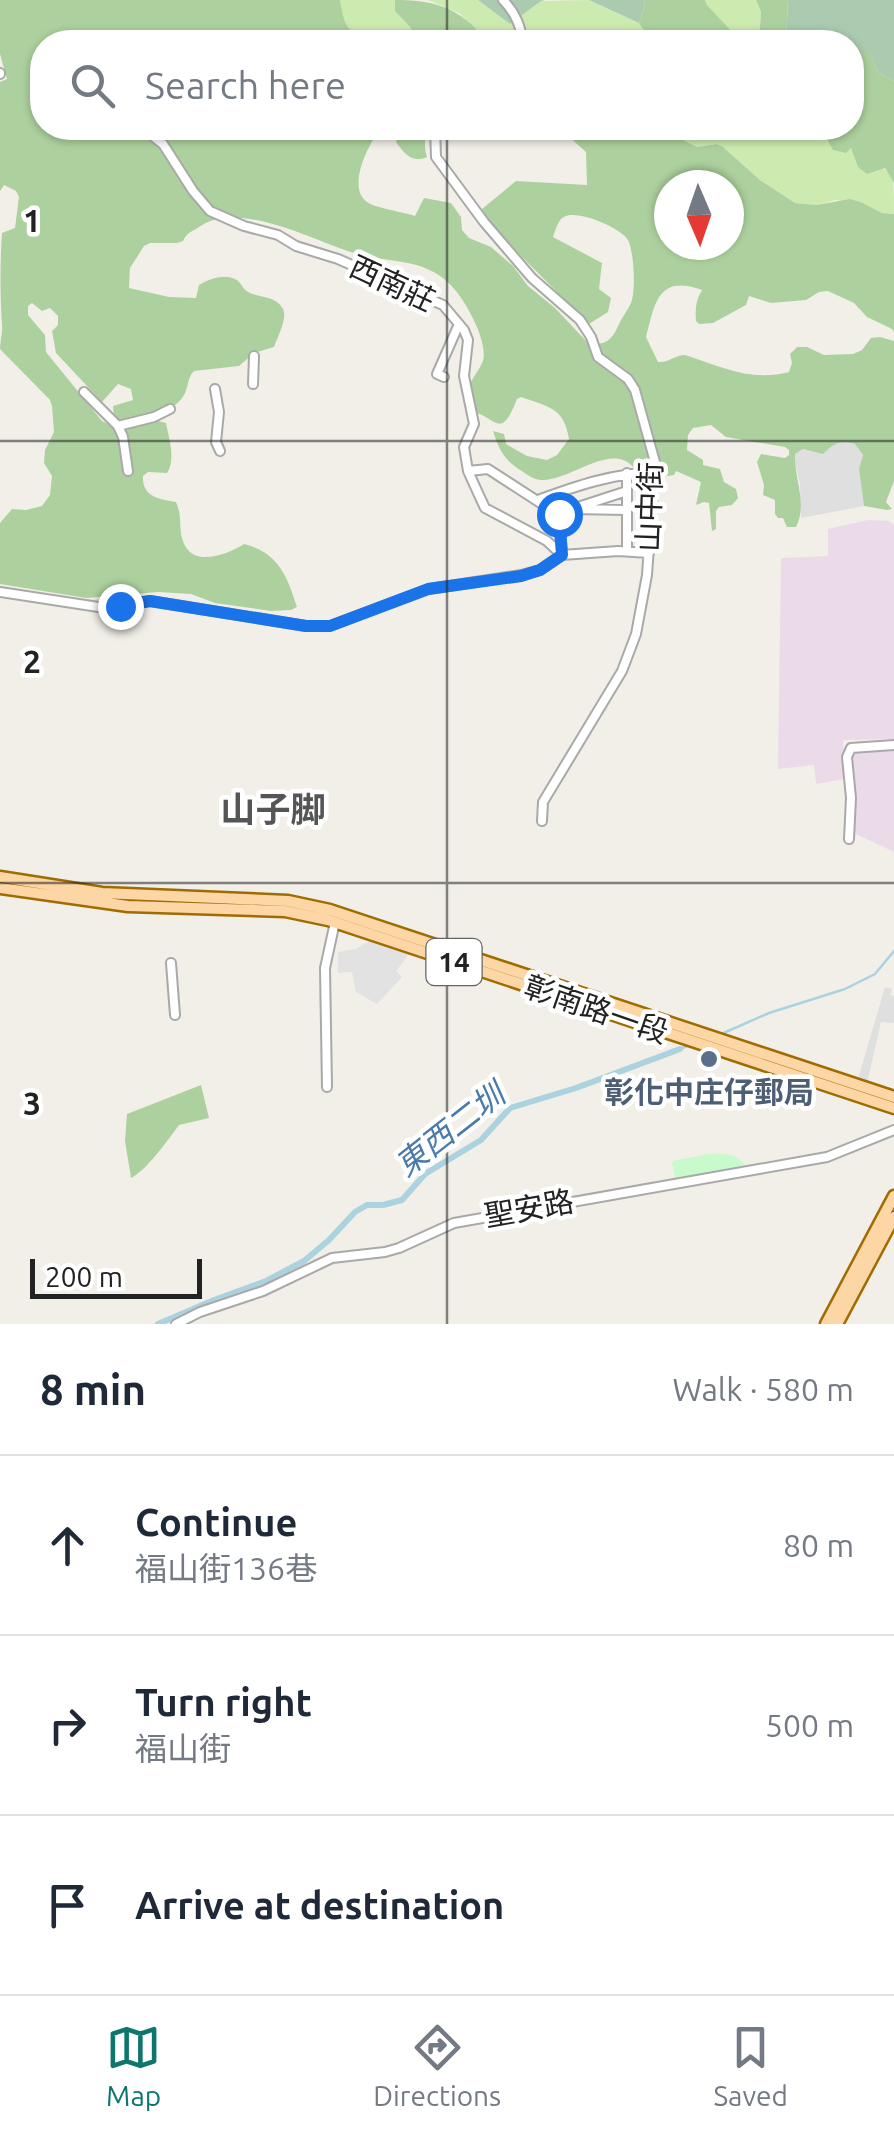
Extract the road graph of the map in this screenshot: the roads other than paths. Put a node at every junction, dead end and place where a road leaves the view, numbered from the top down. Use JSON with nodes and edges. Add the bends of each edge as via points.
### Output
{"nodes":[{"id":1,"x":503,"y":0,"type":"edge"},
{"id":2,"x":521,"y":30,"type":"edge"},
{"id":3,"x":158,"y":140,"type":"edge"},
{"id":4,"x":435,"y":140,"type":"edge"},
{"id":5,"x":459,"y":324,"type":"junction"},
{"id":6,"x":254,"y":356,"type":"dead end"},
{"id":7,"x":444,"y":378,"type":"dead end"},
{"id":8,"x":253,"y":384,"type":"dead end"},
{"id":9,"x":215,"y":389,"type":"dead end"},
{"id":10,"x":84,"y":392,"type":"dead end"},
{"id":11,"x":170,"y":409,"type":"dead end"},
{"id":12,"x":118,"y":426,"type":"junction"},
{"id":13,"x":220,"y":451,"type":"dead end"},
{"id":14,"x":468,"y":470,"type":"junction"},
{"id":15,"x":128,"y":471,"type":"dead end"},
{"id":16,"x":655,"y":472,"type":"junction"},
{"id":17,"x":627,"y":473,"type":"junction"},
{"id":18,"x":626,"y":490,"type":"junction"},
{"id":19,"x":538,"y":500,"type":"junction"},
{"id":20,"x":572,"y":509,"type":"junction"},
{"id":21,"x":626,"y":510,"type":"junction"},
{"id":22,"x":559,"y":514,"type":"junction"},
{"id":23,"x":628,"y":551,"type":"junction"},
{"id":24,"x":649,"y":552,"type":"junction"},
{"id":25,"x":562,"y":555,"type":"junction"},
{"id":26,"x":0,"y":592,"type":"edge"},
{"id":27,"x":894,"y":745,"type":"edge"},
{"id":28,"x":542,"y":821,"type":"dead end"},
{"id":29,"x":849,"y":839,"type":"dead end"},
{"id":30,"x":0,"y":878,"type":"edge"},
{"id":31,"x":0,"y":888,"type":"edge"},
{"id":32,"x":335,"y":922,"type":"junction"},
{"id":33,"x":171,"y":963,"type":"dead end"},
{"id":34,"x":175,"y":1015,"type":"dead end"},
{"id":35,"x":327,"y":1087,"type":"dead end"},
{"id":36,"x":894,"y":1097,"type":"edge"},
{"id":37,"x":894,"y":1108,"type":"edge"},
{"id":38,"x":894,"y":1130,"type":"edge"},
{"id":39,"x":894,"y":1196,"type":"edge"},
{"id":40,"x":894,"y":1217,"type":"edge"},
{"id":41,"x":176,"y":1324,"type":"edge"},
{"id":42,"x":826,"y":1324,"type":"edge"},
{"id":43,"x":836,"y":1324,"type":"edge"}],
"edges":[{"from":1,"to":2,"type":"street"},
{"from":3,"to":5,"type":"street","name":"西南莊","via":[[210,210],[443,305]]},
{"from":4,"to":16,"type":"street","name":"山中街","via":[[436,157],[484,222],[580,320],[598,357],[628,379]]},
{"from":5,"to":7,"type":"street","via":[[437,374]]},
{"from":5,"to":14,"type":"street","name":"西南莊","via":[[469,346],[464,376],[474,424],[464,447]]},
{"from":6,"to":8,"type":"street"},
{"from":9,"to":13,"type":"street"},
{"from":10,"to":12,"type":"street"},
{"from":11,"to":12,"type":"street"},
{"from":12,"to":15,"type":"street"},
{"from":14,"to":19,"type":"street","via":[[488,468]]},
{"from":14,"to":25,"type":"street","via":[[485,508]]},
{"from":16,"to":17,"type":"street"},
{"from":16,"to":24,"type":"street","name":"山中街"},
{"from":17,"to":18,"type":"street"},
{"from":17,"to":19,"type":"street"},
{"from":18,"to":20,"type":"street"},
{"from":18,"to":21,"type":"street"},
{"from":19,"to":22,"type":"street"},
{"from":20,"to":21,"type":"street"},
{"from":20,"to":22,"type":"street"},
{"from":21,"to":23,"type":"street"},
{"from":22,"to":25,"type":"street"},
{"from":23,"to":24,"type":"street"},
{"from":23,"to":25,"type":"street"},
{"from":24,"to":28,"type":"street","name":"山中街","via":[[636,634],[622,670],[542,802]]},
{"from":25,"to":26,"type":"street","via":[[521,576],[413,593],[330,626],[150,601],[106,608]]},
{"from":27,"to":29,"type":"street","via":[[851,748]]},
{"from":30,"to":36,"type":"main road","name":"彰南路一段","number":"14","via":[[102,893],[330,910]]},
{"from":31,"to":32,"type":"main road","name":"彰南路一段","number":"14","via":[[128,906],[285,911]]},
{"from":32,"to":35,"type":"street","via":[[325,968]]},
{"from":32,"to":37,"type":"main road","name":"彰南路一段","number":"14"},
{"from":33,"to":34,"type":"street"},
{"from":38,"to":41,"type":"street","name":"聖安路","via":[[827,1157],[454,1223],[399,1248],[332,1258]]},
{"from":39,"to":42,"type":"main road"},
{"from":40,"to":43,"type":"main road"}]}
